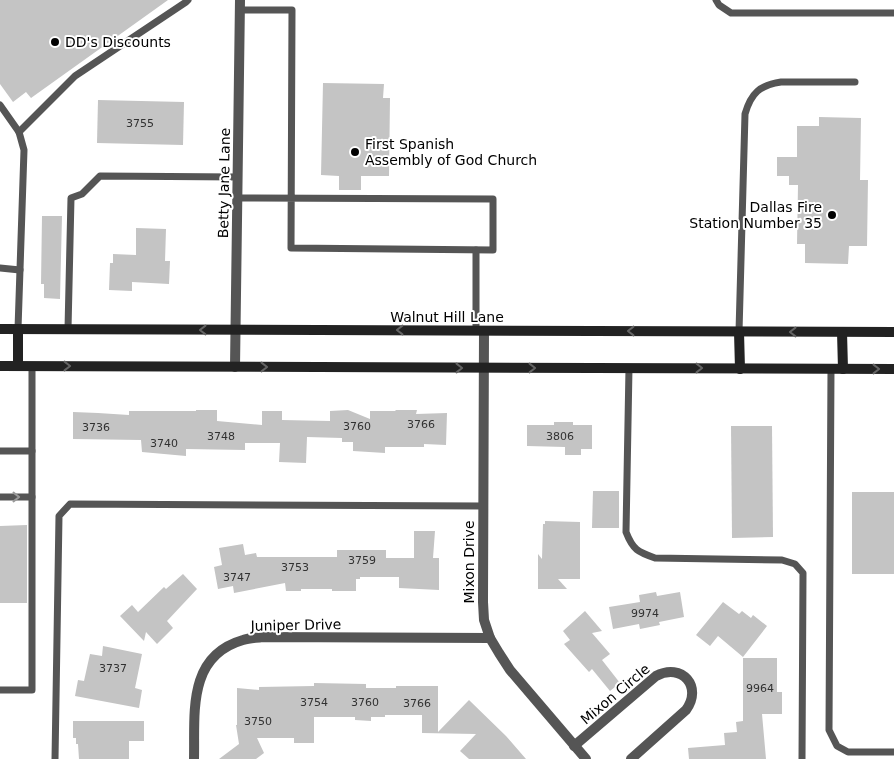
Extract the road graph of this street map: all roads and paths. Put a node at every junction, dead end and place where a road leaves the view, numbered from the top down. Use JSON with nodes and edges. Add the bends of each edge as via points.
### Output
{"nodes":[{"id":1,"x":188,"y":0,"type":"edge"},
{"id":2,"x":716,"y":0,"type":"edge"},
{"id":3,"x":240,"y":5,"type":"edge"},
{"id":4,"x":894,"y":13,"type":"edge"},
{"id":5,"x":855,"y":82,"type":"dead end"},
{"id":6,"x":0,"y":105,"type":"edge"},
{"id":7,"x":19,"y":132,"type":"junction"},
{"id":8,"x":238,"y":177,"type":"junction"},
{"id":9,"x":238,"y":198,"type":"junction"},
{"id":10,"x":291,"y":198,"type":"junction"},
{"id":11,"x":476,"y":250,"type":"junction"},
{"id":12,"x":0,"y":268,"type":"edge"},
{"id":13,"x":20,"y":270,"type":"junction"},
{"id":14,"x":0,"y":329,"type":"edge"},
{"id":15,"x":18,"y":329,"type":"junction"},
{"id":16,"x":68,"y":329,"type":"junction"},
{"id":17,"x":236,"y":330,"type":"junction"},
{"id":18,"x":480,"y":331,"type":"junction"},
{"id":19,"x":739,"y":332,"type":"junction"},
{"id":20,"x":842,"y":332,"type":"junction"},
{"id":21,"x":894,"y":332,"type":"edge"},
{"id":22,"x":0,"y":366,"type":"edge"},
{"id":23,"x":18,"y":366,"type":"junction"},
{"id":24,"x":32,"y":366,"type":"junction"},
{"id":25,"x":235,"y":367,"type":"junction"},
{"id":26,"x":484,"y":368,"type":"junction"},
{"id":27,"x":629,"y":368,"type":"junction"},
{"id":28,"x":740,"y":368,"type":"junction"},
{"id":29,"x":831,"y":369,"type":"junction"},
{"id":30,"x":843,"y":369,"type":"junction"},
{"id":31,"x":894,"y":369,"type":"edge"},
{"id":32,"x":0,"y":451,"type":"edge"},
{"id":33,"x":32,"y":451,"type":"junction"},
{"id":34,"x":0,"y":497,"type":"edge"},
{"id":35,"x":32,"y":497,"type":"junction"},
{"id":36,"x":483,"y":506,"type":"junction"},
{"id":37,"x":490,"y":638,"type":"junction"},
{"id":38,"x":0,"y":690,"type":"edge"},
{"id":39,"x":574,"y":746,"type":"junction"},
{"id":40,"x":894,"y":752,"type":"edge"},
{"id":41,"x":55,"y":759,"type":"edge"},
{"id":42,"x":194,"y":759,"type":"edge"},
{"id":43,"x":586,"y":759,"type":"edge"},
{"id":44,"x":631,"y":759,"type":"edge"},
{"id":45,"x":802,"y":759,"type":"edge"}],
"edges":[{"from":1,"to":7,"type":"lane","via":[[75,76]]},
{"from":2,"to":4,"type":"lane","via":[[731,13]]},
{"from":3,"to":8,"type":"street","name":"Betty Jane Lane"},
{"from":3,"to":10,"type":"lane","via":[[292,10]]},
{"from":5,"to":19,"type":"lane","via":[[771,84],[753,95],[748,104],[745,114]]},
{"from":6,"to":7,"type":"lane"},
{"from":7,"to":13,"type":"lane","via":[[24,150]]},
{"from":8,"to":9,"type":"street","name":"Betty Jane Lane"},
{"from":8,"to":16,"type":"lane","via":[[100,176],[82,194],[71,198]]},
{"from":9,"to":10,"type":"lane"},
{"from":9,"to":17,"type":"street","name":"Betty Jane Lane"},
{"from":10,"to":11,"type":"lane","via":[[291,248]]},
{"from":10,"to":11,"type":"lane","via":[[493,199],[493,250]]},
{"from":11,"to":18,"type":"lane"},
{"from":12,"to":13,"type":"lane"},
{"from":13,"to":15,"type":"lane"},
{"from":14,"to":15,"type":"main road","name":"Walnut Hill Lane"},
{"from":15,"to":16,"type":"main road","name":"Walnut Hill Lane"},
{"from":15,"to":23,"type":"main road"},
{"from":17,"to":16,"type":"main road","name":"Walnut Hill Lane","one_way":true},
{"from":18,"to":17,"type":"main road","name":"Walnut Hill Lane","one_way":true},
{"from":17,"to":25,"type":"street","name":"Betty Jane Lane"},
{"from":19,"to":18,"type":"main road","name":"Walnut Hill Lane","one_way":true},
{"from":18,"to":26,"type":"street","name":"Mixon Drive"},
{"from":20,"to":19,"type":"main road","name":"Walnut Hill Lane","one_way":true},
{"from":19,"to":28,"type":"main road"},
{"from":20,"to":21,"type":"main road","name":"Walnut Hill Lane"},
{"from":20,"to":30,"type":"main road"},
{"from":22,"to":23,"type":"main road"},
{"from":23,"to":24,"type":"main road"},
{"from":24,"to":25,"type":"main road","one_way":true},
{"from":24,"to":33,"type":"lane"},
{"from":25,"to":26,"type":"main road","one_way":true},
{"from":26,"to":27,"type":"main road","one_way":true},
{"from":26,"to":36,"type":"street","name":"Mixon Drive"},
{"from":27,"to":28,"type":"main road","one_way":true},
{"from":27,"to":45,"type":"lane","via":[[626,532],[631,544],[641,553],[655,558],[782,560],[795,564],[803,573]]},
{"from":28,"to":29,"type":"main road"},
{"from":29,"to":30,"type":"main road"},
{"from":29,"to":40,"type":"lane","via":[[829,730],[837,746],[848,752]]},
{"from":30,"to":31,"type":"main road","one_way":true},
{"from":32,"to":33,"type":"lane"},
{"from":33,"to":35,"type":"lane"},
{"from":34,"to":35,"type":"lane","one_way":true},
{"from":35,"to":38,"type":"lane","via":[[32,690]]},
{"from":36,"to":37,"type":"street","name":"Mixon Drive","via":[[483,602]]},
{"from":36,"to":41,"type":"lane","via":[[70,504],[59,516]]},
{"from":37,"to":39,"type":"street","name":"Mixon Drive","via":[[510,670]]},
{"from":37,"to":42,"type":"street","name":"Juniper Drive","via":[[262,637],[232,644],[219,652],[200,677],[195,699]]},
{"from":39,"to":43,"type":"street","name":"Mixon Drive"},
{"from":39,"to":44,"type":"street","name":"Mixon Circle","via":[[656,676],[671,672],[685,677],[692,689],[690,704]]}]}
